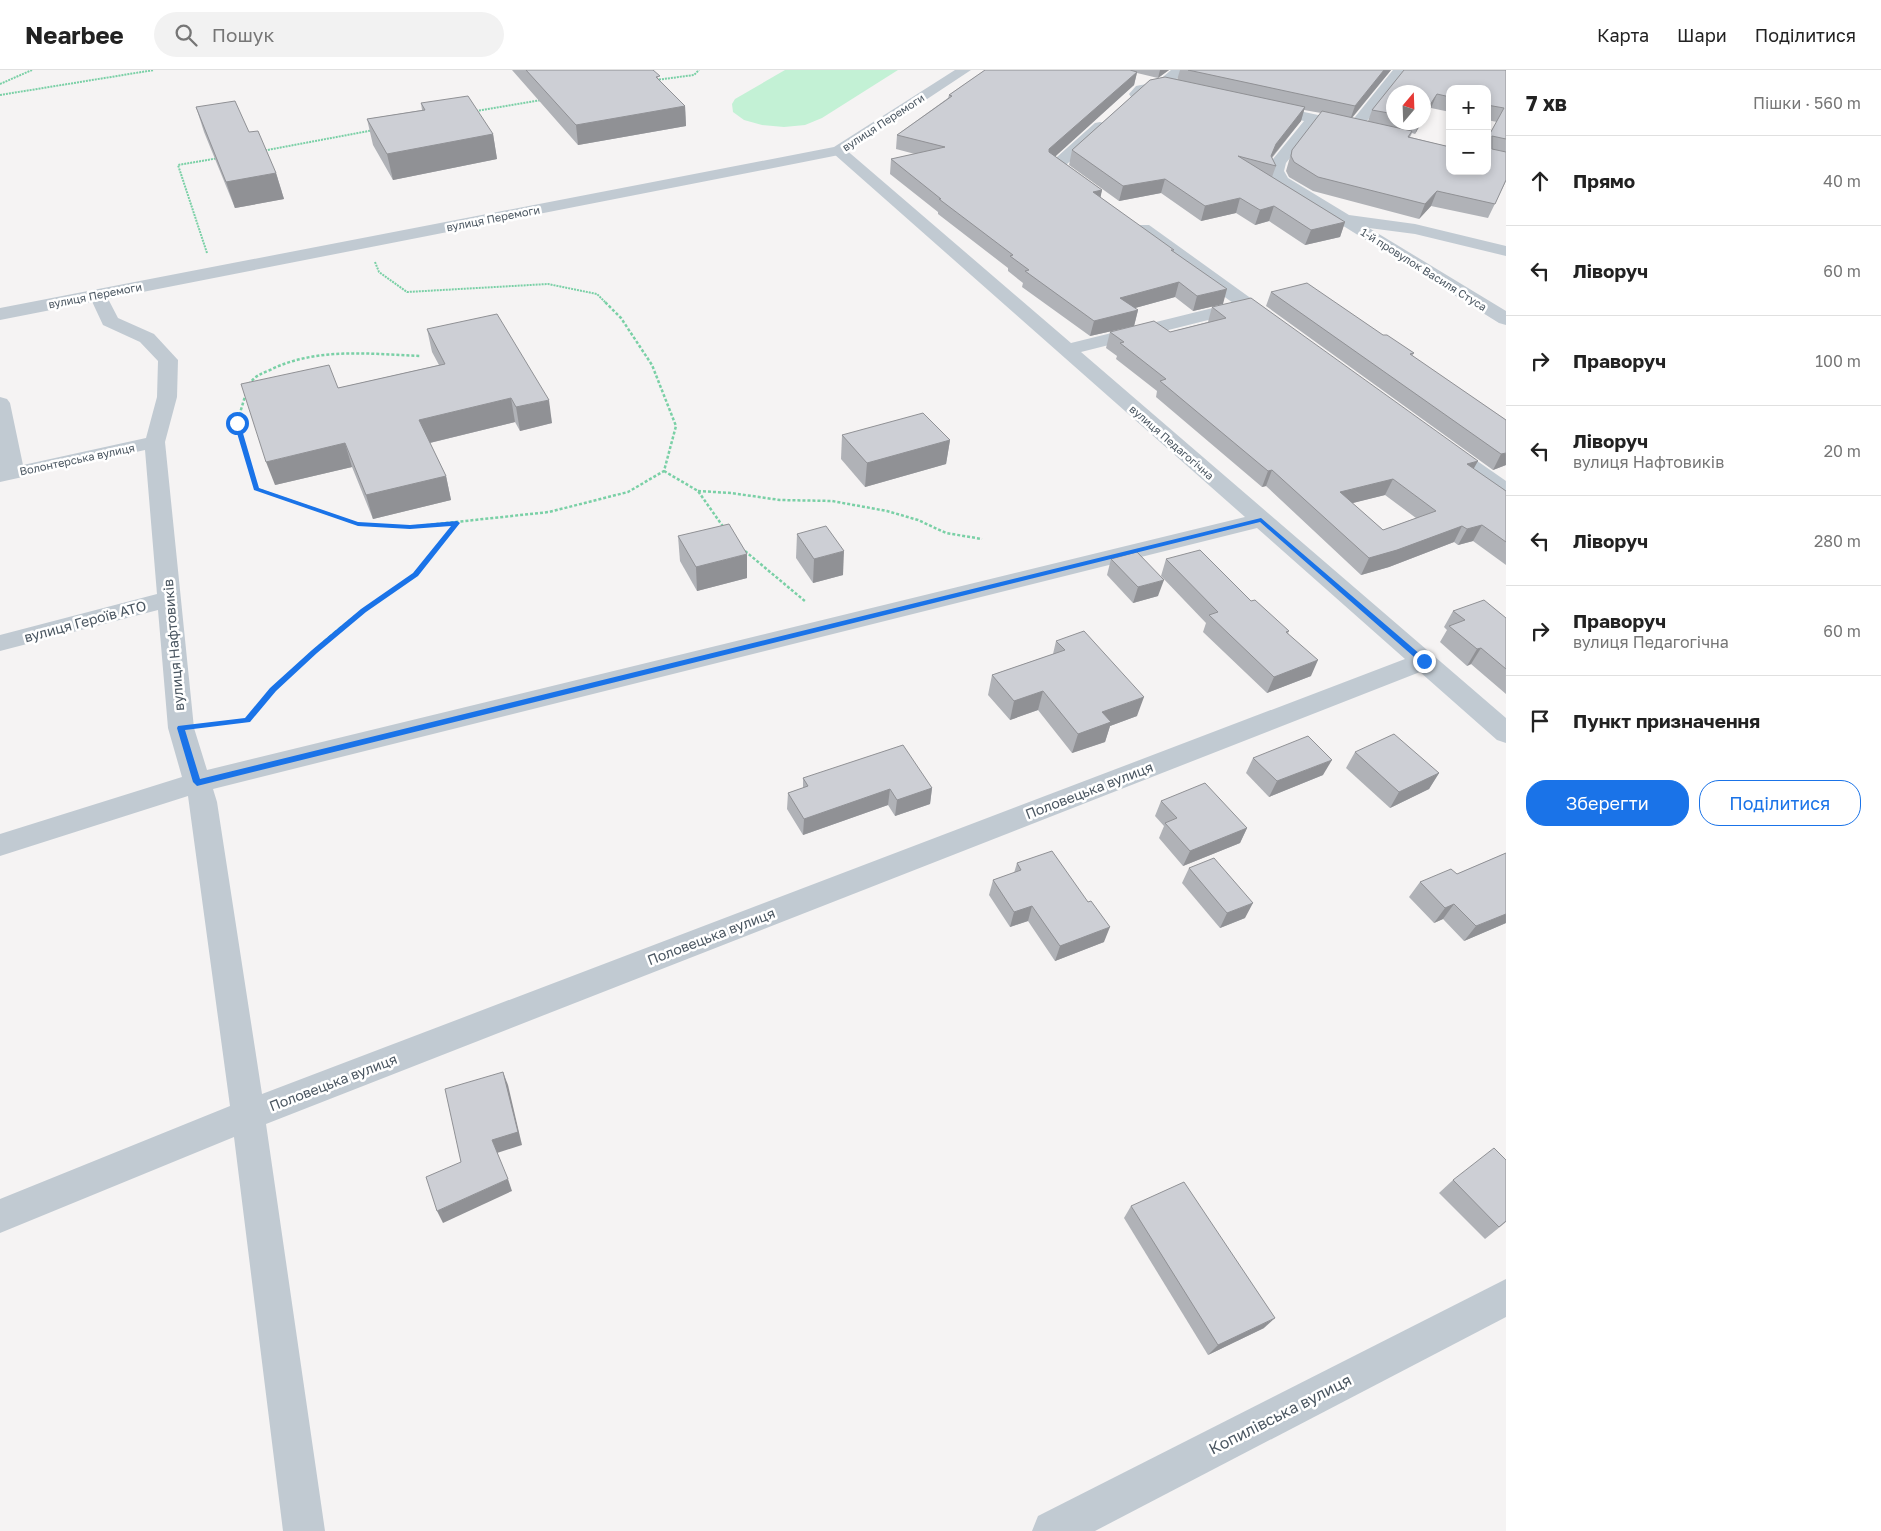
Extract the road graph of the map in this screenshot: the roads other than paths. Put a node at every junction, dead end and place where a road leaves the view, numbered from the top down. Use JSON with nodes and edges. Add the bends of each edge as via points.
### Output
{"nodes":[{"id":1,"x":964,"y":70,"type":"edge"},
{"id":2,"x":1179,"y":70,"type":"edge"},
{"id":3,"x":1400,"y":70,"type":"edge"},
{"id":4,"x":1133,"y":78,"type":"edge"},
{"id":5,"x":1162,"y":85,"type":"junction"},
{"id":6,"x":1181,"y":89,"type":"edge"},
{"id":7,"x":1256,"y":106,"type":"edge"},
{"id":8,"x":1313,"y":119,"type":"junction"},
{"id":9,"x":1354,"y":128,"type":"junction"},
{"id":10,"x":1374,"y":132,"type":"edge"},
{"id":11,"x":839,"y":151,"type":"junction"},
{"id":12,"x":1096,"y":194,"type":"edge"},
{"id":13,"x":1128,"y":218,"type":"edge"},
{"id":14,"x":1342,"y":219,"type":"junction"},
{"id":15,"x":1506,"y":251,"type":"edge"},
{"id":16,"x":98,"y":295,"type":"junction"},
{"id":17,"x":1248,"y":305,"type":"junction"},
{"id":18,"x":0,"y":314,"type":"edge"},
{"id":19,"x":1506,"y":319,"type":"edge"},
{"id":20,"x":1280,"y":328,"type":"edge"},
{"id":21,"x":1066,"y":350,"type":"junction"},
{"id":22,"x":0,"y":403,"type":"edge"},
{"id":23,"x":1433,"y":439,"type":"edge"},
{"id":24,"x":155,"y":442,"type":"junction"},
{"id":25,"x":6,"y":475,"type":"edge"},
{"id":26,"x":1506,"y":491,"type":"edge"},
{"id":27,"x":1261,"y":520,"type":"junction"},
{"id":28,"x":169,"y":599,"type":"junction"},
{"id":29,"x":0,"y":643,"type":"edge"},
{"id":30,"x":1424,"y":661,"type":"junction"},
{"id":31,"x":1506,"y":733,"type":"edge"},
{"id":32,"x":197,"y":782,"type":"junction"},
{"id":33,"x":0,"y":845,"type":"edge"},
{"id":34,"x":248,"y":1116,"type":"junction"},
{"id":35,"x":0,"y":1216,"type":"edge"},
{"id":36,"x":1506,"y":1297,"type":"edge"},
{"id":37,"x":304,"y":1531,"type":"edge"},
{"id":38,"x":1053,"y":1531,"type":"edge"}],
"edges":[{"from":1,"to":11,"type":"street","name":"вулиця Перемоги"},
{"from":2,"to":5,"type":"street"},
{"from":3,"to":9,"type":"street"},
{"from":4,"to":5,"type":"street"},
{"from":5,"to":6,"type":"street"},
{"from":5,"to":12,"type":"street","via":[[1141,89],[1056,165]]},
{"from":7,"to":8,"type":"street"},
{"from":8,"to":9,"type":"street"},
{"from":8,"to":14,"type":"street","name":"1-й провулок Василя Стуса","via":[[1278,162],[1276,171],[1282,181]]},
{"from":9,"to":10,"type":"street"},
{"from":11,"to":16,"type":"street","name":"вулиця Перемоги"},
{"from":11,"to":21,"type":"street","name":"вулиця Педагогічна"},
{"from":13,"to":17,"type":"street"},
{"from":14,"to":15,"type":"street","name":"1-й провулок Василя Стуса","via":[[1415,229]]},
{"from":14,"to":19,"type":"street","name":"1-й провулок Василя Стуса"},
{"from":16,"to":18,"type":"street","name":"вулиця Перемоги"},
{"from":16,"to":24,"type":"street","name":"вулиця Нафтовиків","via":[[110,321],[147,338],[168,360],[167,396]]},
{"from":17,"to":20,"type":"street"},
{"from":17,"to":21,"type":"street"},
{"from":21,"to":27,"type":"street","name":"вулиця Педагогічна"},
{"from":22,"to":25,"type":"street","via":[[12,462]]},
{"from":23,"to":26,"type":"street"},
{"from":24,"to":25,"type":"street","name":"Волонтерська вулиця"},
{"from":24,"to":28,"type":"street","name":"вулиця Нафтовиків"},
{"from":27,"to":30,"type":"street","name":"вулиця Педагогічна"},
{"from":27,"to":32,"type":"street"},
{"from":28,"to":29,"type":"street","name":"вулиця Героїв АТО"},
{"from":28,"to":32,"type":"street","name":"вулиця Нафтовиків","via":[[180,728]]},
{"from":30,"to":31,"type":"street","name":"вулиця Педагогічна"},
{"from":30,"to":34,"type":"street","name":"Половецька вулиця"},
{"from":32,"to":33,"type":"street"},
{"from":32,"to":34,"type":"street","name":"вулиця Нафтовиків","via":[[203,802]]},
{"from":34,"to":35,"type":"street","name":"Половецька вулиця"},
{"from":34,"to":37,"type":"street","name":"вулиця Нафтовиків"},
{"from":36,"to":38,"type":"street","name":"Копилівська вулиця"}]}
